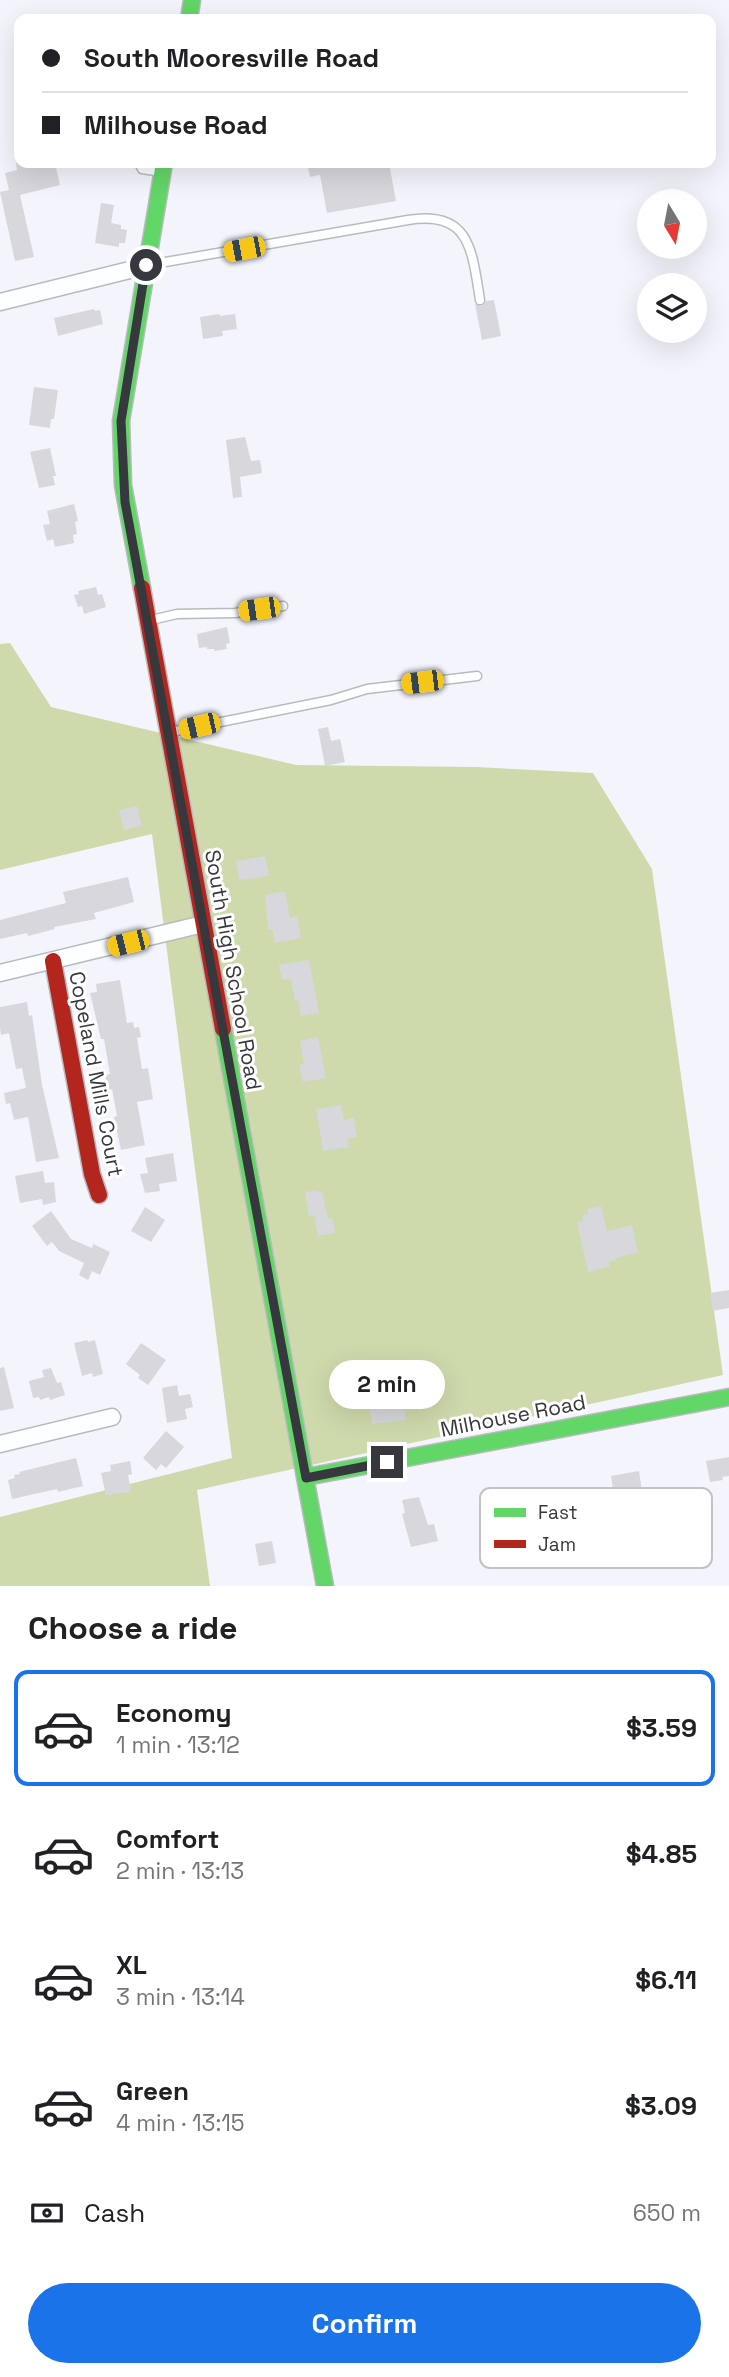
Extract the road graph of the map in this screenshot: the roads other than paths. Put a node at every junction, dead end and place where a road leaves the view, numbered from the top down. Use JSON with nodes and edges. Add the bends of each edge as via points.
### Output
{"nodes":[{"id":1,"x":163,"y":168,"type":"edge"},
{"id":2,"x":146,"y":265,"type":"junction"},
{"id":3,"x":480,"y":300,"type":"dead end"},
{"id":4,"x":0,"y":302,"type":"edge"},
{"id":5,"x":283,"y":606,"type":"dead end"},
{"id":6,"x":147,"y":621,"type":"junction"},
{"id":7,"x":477,"y":676,"type":"dead end"},
{"id":8,"x":168,"y":733,"type":"junction"},
{"id":9,"x":203,"y":924,"type":"junction"},
{"id":10,"x":53,"y":961,"type":"junction"},
{"id":11,"x":0,"y":974,"type":"edge"},
{"id":12,"x":99,"y":1195,"type":"dead end"},
{"id":13,"x":729,"y":1397,"type":"edge"},
{"id":14,"x":112,"y":1417,"type":"dead end"},
{"id":15,"x":0,"y":1444,"type":"edge"},
{"id":16,"x":306,"y":1478,"type":"junction"},
{"id":17,"x":325,"y":1586,"type":"edge"}],
"edges":[{"from":1,"to":2,"type":"main road","name":"South High School Road"},
{"from":2,"to":3,"type":"lane","via":[[438,218],[454,226],[470,250]]},
{"from":2,"to":4,"type":"street"},
{"from":2,"to":6,"type":"main road","name":"South High School Road","via":[[121,421],[121,460]]},
{"from":5,"to":6,"type":"lane","via":[[177,614]]},
{"from":6,"to":8,"type":"main road","name":"South High School Road"},
{"from":7,"to":8,"type":"lane","via":[[367,689]]},
{"from":8,"to":9,"type":"main road","name":"South High School Road"},
{"from":9,"to":10,"type":"street"},
{"from":9,"to":16,"type":"main road","name":"South High School Road"},
{"from":10,"to":11,"type":"street"},
{"from":10,"to":12,"type":"main road","name":"Copeland Mills Court"},
{"from":13,"to":16,"type":"main road","name":"Milhouse Road"},
{"from":14,"to":15,"type":"street"},
{"from":16,"to":17,"type":"main road","name":"South High School Road"}]}
